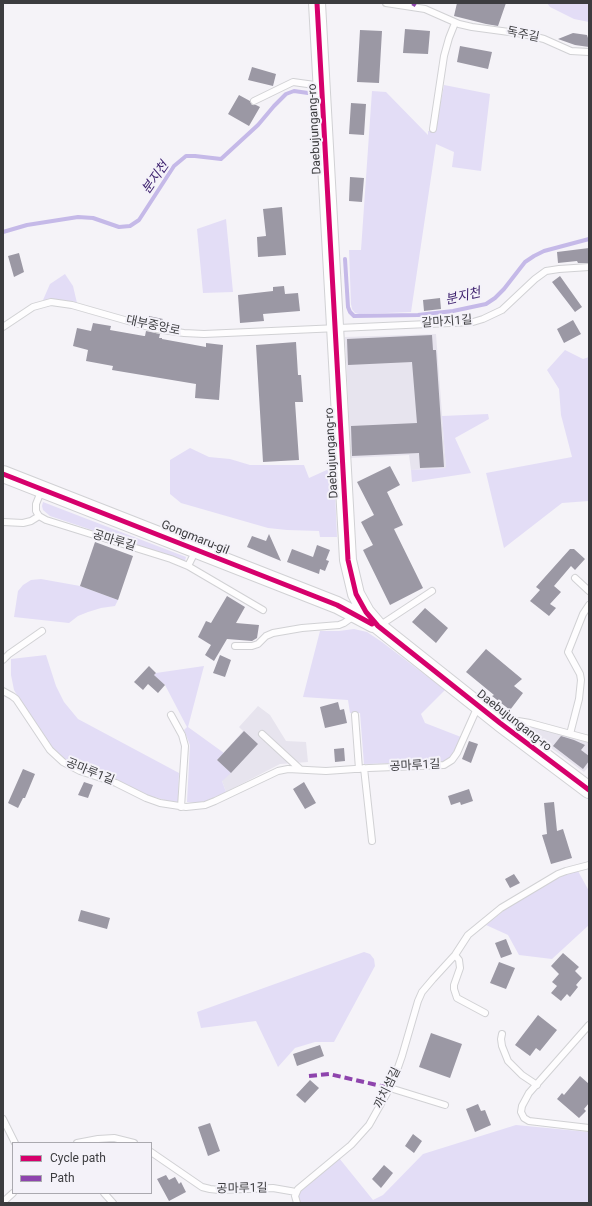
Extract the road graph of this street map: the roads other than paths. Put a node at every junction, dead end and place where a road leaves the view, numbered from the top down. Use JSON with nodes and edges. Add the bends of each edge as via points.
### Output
{"nodes":[{"id":1,"x":317,"y":3,"type":"edge"},
{"id":2,"x":386,"y":3,"type":"edge"},
{"id":3,"x":455,"y":23,"type":"junction"},
{"id":4,"x":589,"y":52,"type":"edge"},
{"id":5,"x":323,"y":86,"type":"junction"},
{"id":6,"x":254,"y":101,"type":"dead end"},
{"id":7,"x":433,"y":129,"type":"dead end"},
{"id":8,"x":589,"y":267,"type":"edge"},
{"id":9,"x":3,"y":327,"type":"edge"},
{"id":10,"x":336,"y":328,"type":"junction"},
{"id":11,"x":3,"y":474,"type":"edge"},
{"id":12,"x":42,"y":489,"type":"junction"},
{"id":13,"x":39,"y":516,"type":"junction"},
{"id":14,"x":3,"y":522,"type":"edge"},
{"id":15,"x":196,"y":549,"type":"junction"},
{"id":16,"x":188,"y":566,"type":"junction"},
{"id":17,"x":575,"y":578,"type":"dead end"},
{"id":18,"x":432,"y":591,"type":"dead end"},
{"id":19,"x":589,"y":591,"type":"edge"},
{"id":20,"x":356,"y":594,"type":"junction"},
{"id":21,"x":338,"y":605,"type":"junction"},
{"id":22,"x":589,"y":605,"type":"edge"},
{"id":23,"x":263,"y":610,"type":"dead end"},
{"id":24,"x":355,"y":614,"type":"junction"},
{"id":25,"x":378,"y":626,"type":"junction"},
{"id":26,"x":42,"y":631,"type":"dead end"},
{"id":27,"x":235,"y":646,"type":"dead end"},
{"id":28,"x":3,"y":660,"type":"edge"},
{"id":29,"x":3,"y":691,"type":"edge"},
{"id":30,"x":478,"y":706,"type":"junction"},
{"id":31,"x":171,"y":715,"type":"dead end"},
{"id":32,"x":355,"y":715,"type":"dead end"},
{"id":33,"x":500,"y":723,"type":"junction"},
{"id":34,"x":262,"y":734,"type":"dead end"},
{"id":35,"x":570,"y":734,"type":"junction"},
{"id":36,"x":589,"y":739,"type":"edge"},
{"id":37,"x":362,"y":768,"type":"junction"},
{"id":38,"x":300,"y":770,"type":"junction"},
{"id":39,"x":589,"y":790,"type":"edge"},
{"id":40,"x":181,"y":807,"type":"junction"},
{"id":41,"x":372,"y":841,"type":"dead end"},
{"id":42,"x":589,"y":865,"type":"edge"},
{"id":43,"x":455,"y":955,"type":"junction"},
{"id":44,"x":485,"y":1013,"type":"dead end"},
{"id":45,"x":589,"y":1025,"type":"edge"},
{"id":46,"x":502,"y":1034,"type":"dead end"},
{"id":47,"x":537,"y":1085,"type":"junction"},
{"id":48,"x":390,"y":1088,"type":"junction"},
{"id":49,"x":445,"y":1105,"type":"dead end"},
{"id":50,"x":3,"y":1119,"type":"edge"},
{"id":51,"x":589,"y":1128,"type":"edge"},
{"id":52,"x":14,"y":1142,"type":"edge"},
{"id":53,"x":81,"y":1142,"type":"edge"},
{"id":54,"x":130,"y":1142,"type":"edge"},
{"id":55,"x":152,"y":1153,"type":"edge"},
{"id":56,"x":296,"y":1192,"type":"junction"},
{"id":57,"x":12,"y":1194,"type":"edge"},
{"id":58,"x":105,"y":1194,"type":"edge"},
{"id":59,"x":3,"y":1202,"type":"edge"},
{"id":60,"x":113,"y":1203,"type":"edge"},
{"id":61,"x":297,"y":1203,"type":"edge"}],
"edges":[{"from":1,"to":5,"type":"street","name":"Daebujungang-ro"},
{"from":2,"to":3,"type":"lane","name":"독주길","via":[[425,9]]},
{"from":3,"to":4,"type":"lane","name":"독주길","via":[[524,34],[544,39],[571,51]]},
{"from":3,"to":7,"type":"lane","via":[[444,56]]},
{"from":5,"to":6,"type":"lane","via":[[292,82]]},
{"from":5,"to":10,"type":"street","name":"Daebujungang-ro"},
{"from":8,"to":10,"type":"lane","name":"갈마지1길","via":[[546,271],[502,310],[473,322]]},
{"from":9,"to":10,"type":"lane","name":"대부중앙로","via":[[33,307],[51,302],[72,305],[156,330],[176,332],[204,334]]},
{"from":10,"to":20,"type":"street","name":"Daebujungang-ro","via":[[348,560]]},
{"from":11,"to":12,"type":"street","name":"Gongmaru-gil"},
{"from":12,"to":13,"type":"lane","via":[[36,504]]},
{"from":12,"to":15,"type":"street","name":"Gongmaru-gil"},
{"from":13,"to":14,"type":"lane","via":[[23,523]]},
{"from":13,"to":16,"type":"lane","name":"공마루길"},
{"from":15,"to":16,"type":"lane"},
{"from":15,"to":21,"type":"street","name":"Gongmaru-gil"},
{"from":16,"to":23,"type":"lane","name":"공마루길"},
{"from":17,"to":19,"type":"lane"},
{"from":18,"to":25,"type":"lane"},
{"from":20,"to":21,"type":"street","via":[[347,604]]},
{"from":20,"to":24,"type":"lane","via":[[358,609]]},
{"from":20,"to":25,"type":"street","name":"Daebujungang-ro"},
{"from":21,"to":24,"type":"street","name":"Gongmaru-gil"},
{"from":22,"to":35,"type":"lane","via":[[568,652],[582,680]]},
{"from":24,"to":25,"type":"street","name":"Gongmaru-gil"},
{"from":24,"to":27,"type":"lane","via":[[338,625],[273,633],[258,644]]},
{"from":25,"to":30,"type":"street","name":"Daebujungang-ro"},
{"from":26,"to":28,"type":"lane"},
{"from":29,"to":40,"type":"lane","name":"공마루1길","via":[[16,700],[50,750],[63,762],[80,771],[116,782],[146,798]]},
{"from":30,"to":33,"type":"street","name":"Daebujungang-ro"},
{"from":30,"to":37,"type":"lane","name":"공마루1길","via":[[457,753],[449,763],[440,766]]},
{"from":31,"to":40,"type":"lane","via":[[185,746]]},
{"from":32,"to":37,"type":"lane"},
{"from":33,"to":35,"type":"lane","via":[[518,721]]},
{"from":33,"to":39,"type":"street","name":"Daebujungang-ro"},
{"from":34,"to":38,"type":"lane"},
{"from":35,"to":36,"type":"lane"},
{"from":37,"to":38,"type":"lane","name":"공마루1길"},
{"from":37,"to":41,"type":"lane"},
{"from":38,"to":40,"type":"lane","name":"공마루1길","via":[[278,771],[205,805]]},
{"from":42,"to":43,"type":"lane","name":"까치섬길","via":[[558,874],[501,908],[468,935]]},
{"from":43,"to":44,"type":"lane","via":[[460,964],[454,985],[457,998]]},
{"from":43,"to":48,"type":"lane","name":"까치섬길","via":[[420,997]]},
{"from":45,"to":47,"type":"lane"},
{"from":46,"to":47,"type":"lane","via":[[502,1046],[508,1061]]},
{"from":47,"to":51,"type":"lane","via":[[522,1106],[524,1118],[529,1121]]},
{"from":48,"to":49,"type":"lane"},
{"from":48,"to":56,"type":"lane","name":"까치섬길","via":[[369,1125],[351,1145],[301,1185]]},
{"from":50,"to":52,"type":"lane"},
{"from":53,"to":54,"type":"lane","via":[[98,1138]]},
{"from":55,"to":56,"type":"lane","name":"공마루1길","via":[[210,1189],[273,1188]]},
{"from":56,"to":61,"type":"lane"},
{"from":57,"to":59,"type":"lane"},
{"from":58,"to":60,"type":"lane"}]}
